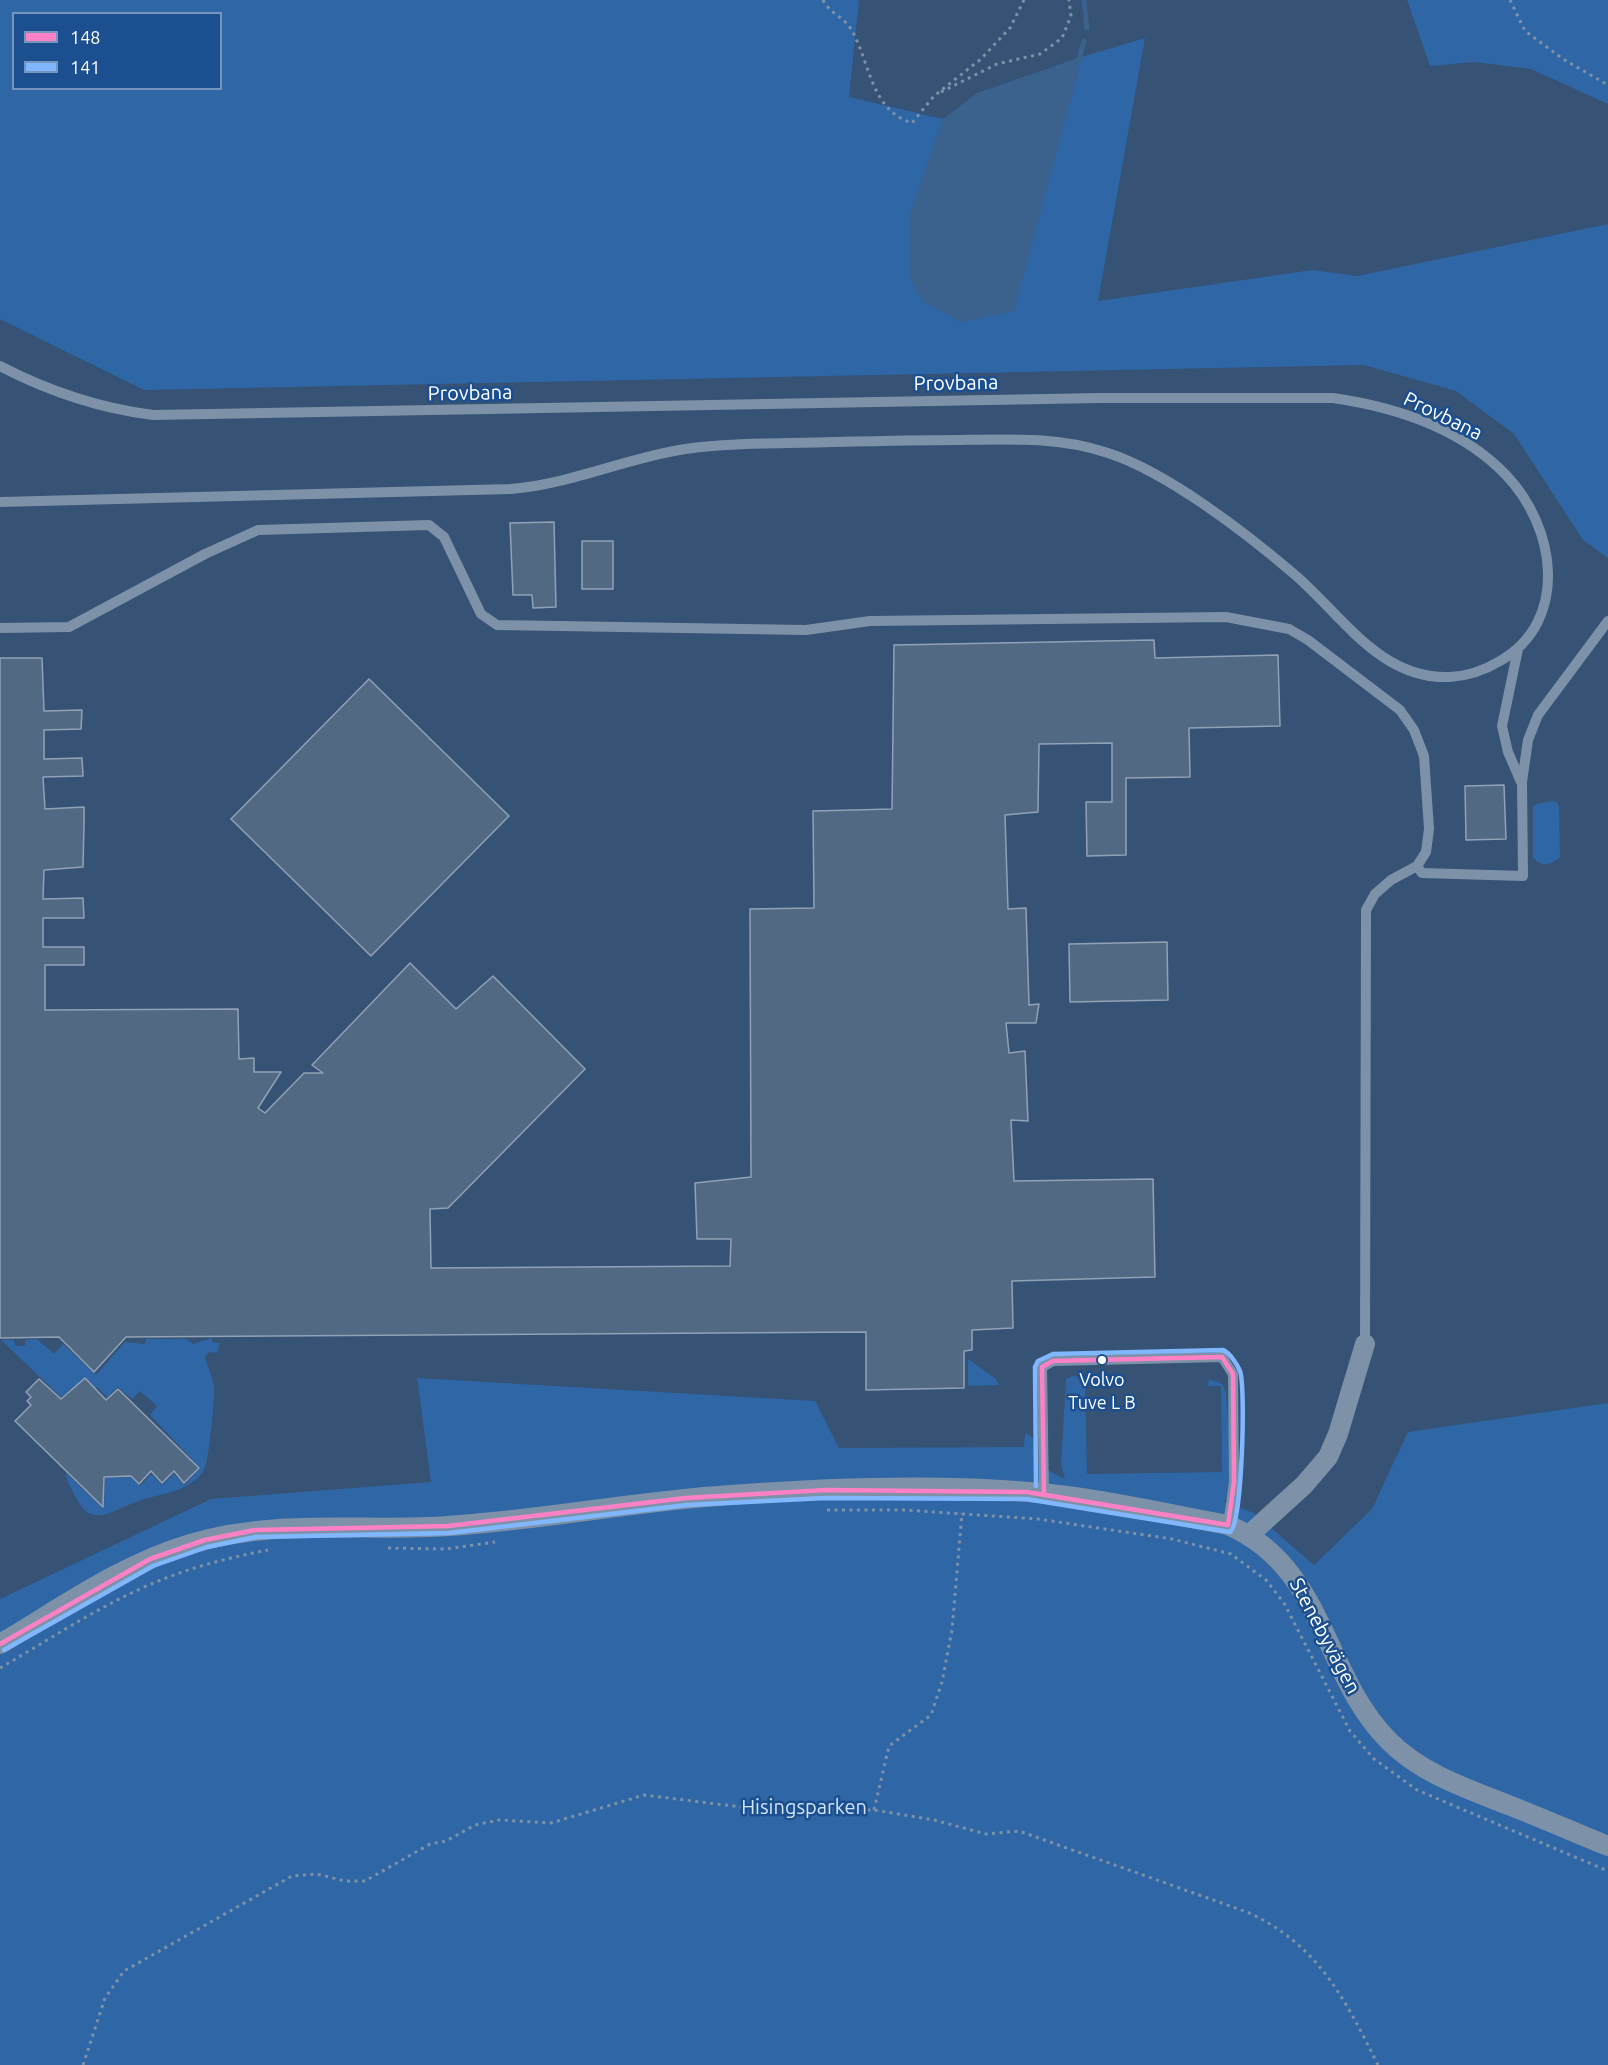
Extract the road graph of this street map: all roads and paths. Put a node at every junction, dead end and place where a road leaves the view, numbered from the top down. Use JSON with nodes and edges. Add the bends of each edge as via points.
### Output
{"nodes":[{"id":1,"x":823,"y":0,"type":"edge"},
{"id":2,"x":1024,"y":0,"type":"edge"},
{"id":3,"x":1069,"y":0,"type":"edge"},
{"id":4,"x":1510,"y":0,"type":"edge"},
{"id":5,"x":1608,"y":85,"type":"edge"},
{"id":6,"x":934,"y":96,"type":"junction"},
{"id":7,"x":0,"y":366,"type":"edge"},
{"id":8,"x":0,"y":502,"type":"edge"},
{"id":9,"x":1608,"y":621,"type":"edge"},
{"id":10,"x":0,"y":628,"type":"edge"},
{"id":11,"x":1518,"y":649,"type":"junction"},
{"id":12,"x":1522,"y":782,"type":"junction"},
{"id":13,"x":1417,"y":866,"type":"junction"},
{"id":14,"x":1365,"y":1344,"type":"joint"},
{"id":15,"x":1044,"y":1494,"type":"junction"},
{"id":16,"x":819,"y":1510,"type":"dead end"},
{"id":17,"x":962,"y":1513,"type":"junction"},
{"id":18,"x":1228,"y":1525,"type":"junction"},
{"id":19,"x":1249,"y":1535,"type":"junction"},
{"id":20,"x":498,"y":1542,"type":"dead end"},
{"id":21,"x":377,"y":1547,"type":"dead end"},
{"id":22,"x":268,"y":1550,"type":"dead end"},
{"id":23,"x":0,"y":1644,"type":"edge"},
{"id":24,"x":0,"y":1668,"type":"edge"},
{"id":25,"x":874,"y":1810,"type":"junction"},
{"id":26,"x":1608,"y":1846,"type":"edge"},
{"id":27,"x":1608,"y":1871,"type":"edge"},
{"id":28,"x":83,"y":2065,"type":"edge"},
{"id":29,"x":1378,"y":2065,"type":"edge"}],
"edges":[{"from":1,"to":6,"type":"path","via":[[828,10],[851,29],[873,84],[895,118],[912,123]]},
{"from":2,"to":6,"type":"path","via":[[1010,28],[981,59]]},
{"from":3,"to":6,"type":"path","via":[[1071,16],[1062,38],[1055,44],[1040,54],[997,64]]},
{"from":4,"to":5,"type":"path","via":[[1525,31]]},
{"from":7,"to":11,"type":"lane","name":"Provbana","via":[[78,400],[153,415],[1300,396],[1368,403],[1457,438],[1505,474],[1529,503],[1544,539],[1549,572],[1541,616]]},
{"from":8,"to":11,"type":"lane","name":"Provbana","via":[[511,489],[555,483],[656,455],[706,446],[1039,440],[1105,452],[1154,473],[1294,574],[1377,655],[1393,665],[1427,676],[1453,677],[1492,666]]},
{"from":9,"to":12,"type":"lane","via":[[1538,715],[1528,740]]},
{"from":10,"to":13,"type":"lane","via":[[69,627],[258,530],[429,525],[444,537],[481,614],[497,625],[806,630],[870,621],[1226,617],[1259,622],[1308,640],[1400,710],[1414,730],[1424,756],[1429,829],[1426,852]]},
{"from":11,"to":12,"type":"lane","via":[[1502,726],[1508,752]]},
{"from":12,"to":13,"type":"lane","via":[[1523,876],[1422,873]]},
{"from":13,"to":14,"type":"lane","via":[[1391,880],[1375,894],[1366,910]]},
{"from":14,"to":19,"type":"street","via":[[1328,1457],[1304,1485]]},
{"from":15,"to":18,"type":"street","name":"Stenebyvägen"},
{"from":15,"to":18,"type":"lane","via":[[1042,1367],[1053,1361],[1222,1357],[1233,1374],[1234,1482]]},
{"from":15,"to":23,"type":"street","name":"Stenebyvägen","via":[[934,1490],[778,1492],[653,1502],[455,1526],[255,1530],[188,1544],[150,1559]]},
{"from":16,"to":17,"type":"path"},
{"from":17,"to":25,"type":"path","via":[[952,1630],[942,1682],[931,1715],[888,1746]]},
{"from":17,"to":27,"type":"path","via":[[1038,1519],[1172,1539],[1231,1554],[1266,1580],[1284,1603],[1350,1731],[1374,1759],[1416,1790]]},
{"from":18,"to":19,"type":"street","name":"Stenebyvägen"},
{"from":19,"to":26,"type":"street","name":"Stenebyvägen","via":[[1300,1584],[1366,1711],[1397,1749],[1438,1776]]},
{"from":20,"to":21,"type":"path","via":[[446,1549]]},
{"from":22,"to":24,"type":"path","via":[[165,1578],[123,1597]]},
{"from":25,"to":28,"type":"path","via":[[758,1809],[644,1795],[551,1823],[499,1820],[475,1825],[446,1841],[430,1844],[365,1881],[304,1873],[292,1876],[124,1971],[105,1998]]},
{"from":25,"to":29,"type":"path","via":[[986,1834],[1019,1831],[1273,1924],[1319,1964],[1341,1994]]}]}
